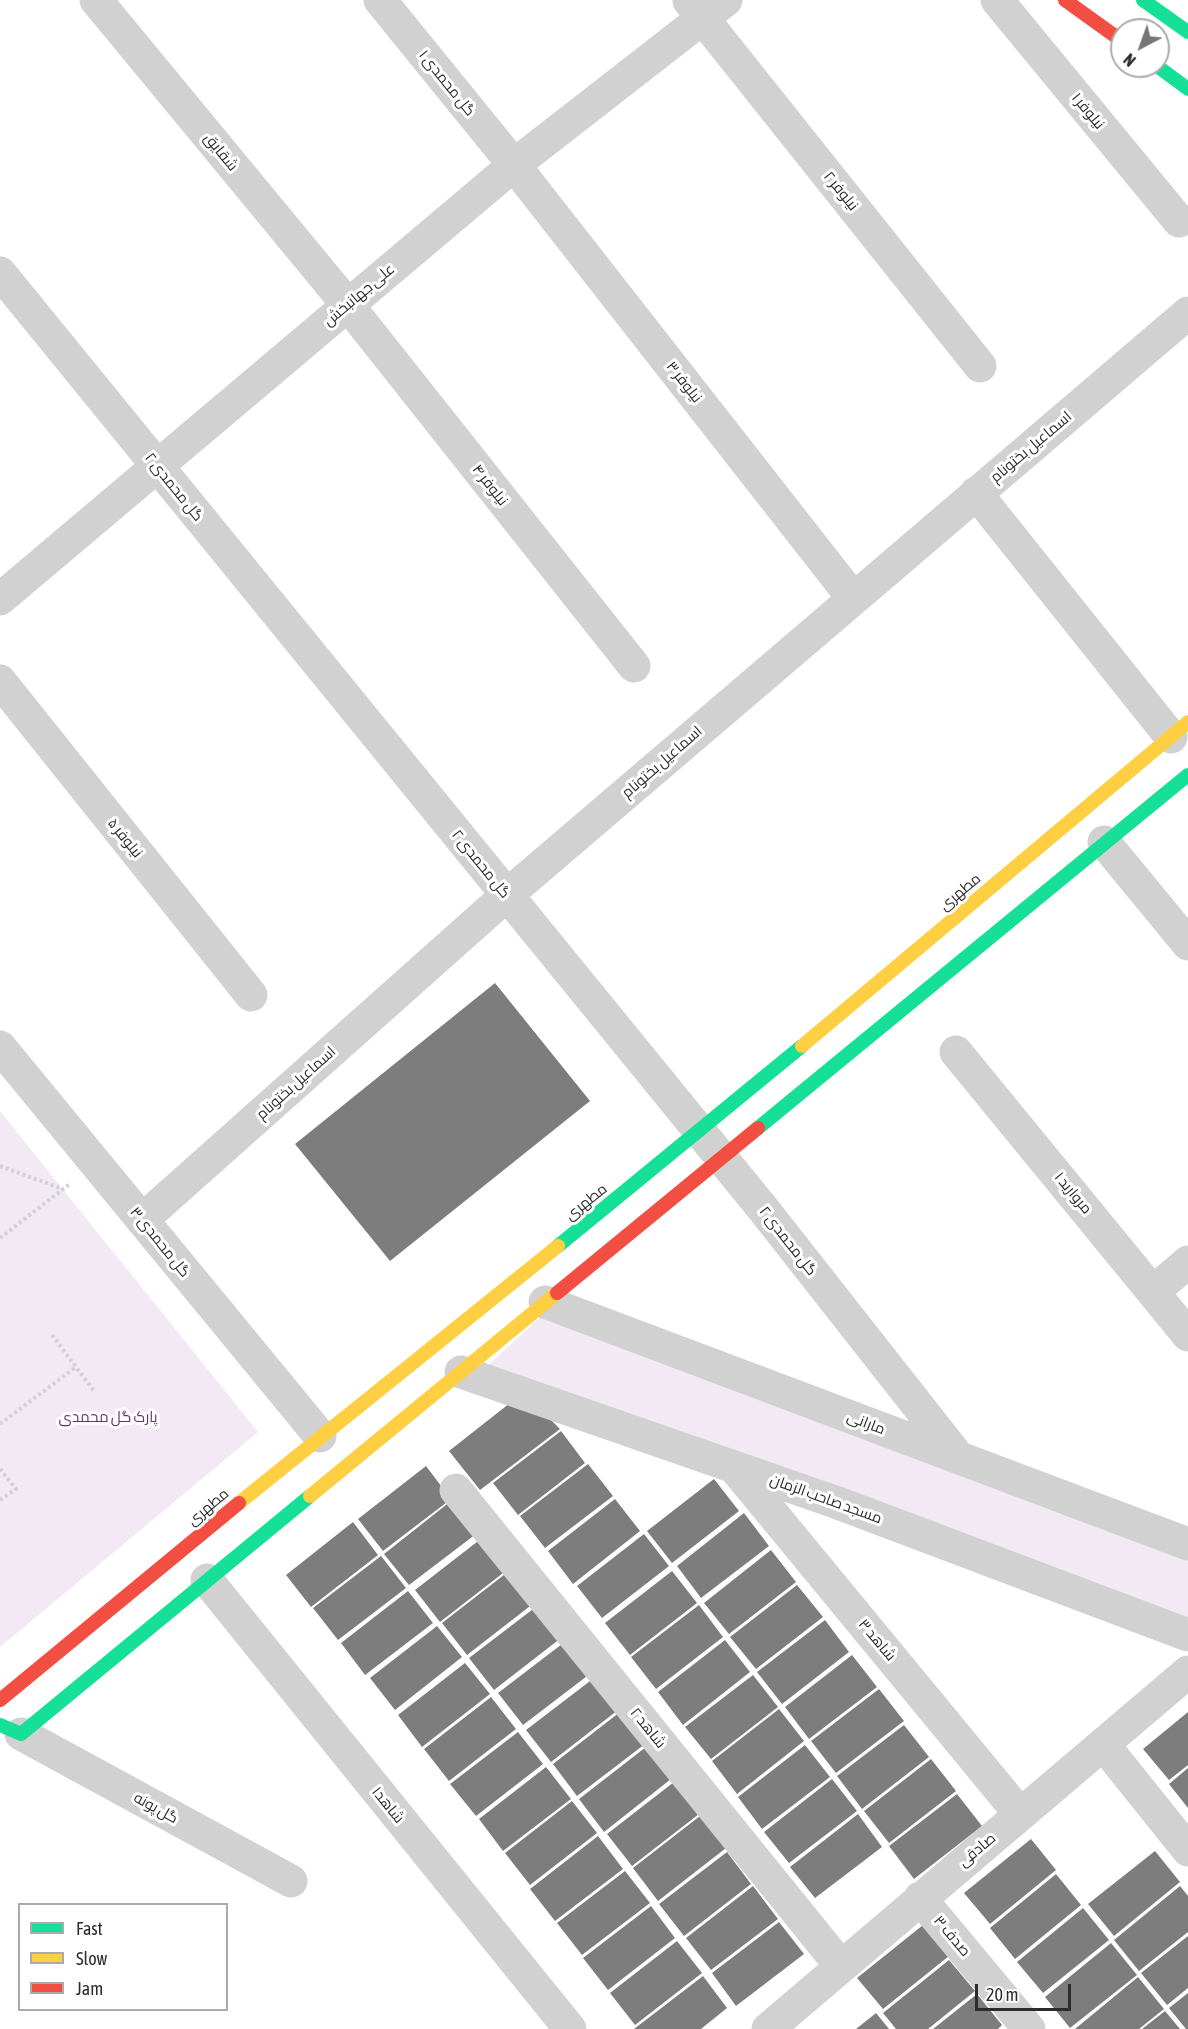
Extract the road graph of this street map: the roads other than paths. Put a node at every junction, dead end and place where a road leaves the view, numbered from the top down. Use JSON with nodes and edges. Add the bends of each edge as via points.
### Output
{"nodes":[{"id":1,"x":96,"y":0,"type":"edge"},
{"id":2,"x":380,"y":0,"type":"edge"},
{"id":3,"x":997,"y":0,"type":"edge"},
{"id":4,"x":1065,"y":0,"type":"edge"},
{"id":5,"x":1143,"y":0,"type":"edge"},
{"id":6,"x":705,"y":6,"type":"edge"},
{"id":7,"x":1110,"y":32,"type":"edge"},
{"id":8,"x":1188,"y":32,"type":"edge"},
{"id":9,"x":1170,"y":75,"type":"edge"},
{"id":10,"x":1188,"y":88,"type":"edge"},
{"id":11,"x":514,"y":165,"type":"junction"},
{"id":12,"x":1179,"y":221,"type":"dead end"},
{"id":13,"x":0,"y":273,"type":"edge"},
{"id":14,"x":347,"y":304,"type":"junction"},
{"id":15,"x":1188,"y":313,"type":"edge"},
{"id":16,"x":980,"y":366,"type":"dead end"},
{"id":17,"x":157,"y":466,"type":"junction"},
{"id":18,"x":976,"y":494,"type":"junction"},
{"id":19,"x":853,"y":598,"type":"junction"},
{"id":20,"x":0,"y":599,"type":"edge"},
{"id":21,"x":634,"y":666,"type":"dead end"},
{"id":22,"x":0,"y":681,"type":"edge"},
{"id":23,"x":1179,"y":730,"type":"edge"},
{"id":24,"x":1188,"y":775,"type":"edge"},
{"id":25,"x":1104,"y":842,"type":"junction"},
{"id":26,"x":507,"y":895,"type":"junction"},
{"id":27,"x":1188,"y":944,"type":"edge"},
{"id":28,"x":251,"y":995,"type":"dead end"},
{"id":29,"x":0,"y":1047,"type":"edge"},
{"id":30,"x":956,"y":1052,"type":"dead end"},
{"id":31,"x":700,"y":1132,"type":"junction"},
{"id":32,"x":721,"y":1157,"type":"junction"},
{"id":33,"x":142,"y":1220,"type":"junction"},
{"id":34,"x":1188,"y":1262,"type":"edge"},
{"id":35,"x":1154,"y":1291,"type":"junction"},
{"id":36,"x":545,"y":1302,"type":"junction"},
{"id":37,"x":1188,"y":1335,"type":"edge"},
{"id":38,"x":461,"y":1372,"type":"junction"},
{"id":39,"x":320,"y":1436,"type":"junction"},
{"id":40,"x":959,"y":1458,"type":"junction"},
{"id":41,"x":734,"y":1467,"type":"junction"},
{"id":42,"x":456,"y":1490,"type":"dead end"},
{"id":43,"x":1188,"y":1544,"type":"edge"},
{"id":44,"x":207,"y":1580,"type":"junction"},
{"id":45,"x":1188,"y":1635,"type":"edge"},
{"id":46,"x":1188,"y":1672,"type":"edge"},
{"id":47,"x":0,"y":1700,"type":"edge"},
{"id":48,"x":10,"y":1730,"type":"edge"},
{"id":49,"x":1102,"y":1744,"type":"junction"},
{"id":50,"x":1020,"y":1814,"type":"junction"},
{"id":51,"x":1188,"y":1850,"type":"edge"},
{"id":52,"x":291,"y":1881,"type":"dead end"},
{"id":53,"x":920,"y":1898,"type":"junction"},
{"id":54,"x":840,"y":1965,"type":"junction"},
{"id":55,"x":570,"y":2029,"type":"edge"},
{"id":56,"x":768,"y":2029,"type":"edge"},
{"id":57,"x":1029,"y":2029,"type":"edge"}],
"edges":[{"from":1,"to":14,"type":"street","name":"شقایق"},
{"from":2,"to":11,"type":"street","name":"گل محمدی ۱"},
{"from":3,"to":12,"type":"street","name":"نیلوفر ۱"},
{"from":4,"to":7,"type":"street"},
{"from":5,"to":8,"type":"street"},
{"from":6,"to":11,"type":"street","name":"علی جهانبخش"},
{"from":6,"to":16,"type":"street","name":"نیلوفر ۲"},
{"from":9,"to":10,"type":"street"},
{"from":11,"to":14,"type":"street","name":"علی جهانبخش"},
{"from":11,"to":19,"type":"street","name":"نیلوفر ۳"},
{"from":13,"to":17,"type":"street","name":"گل محمدی ۲"},
{"from":14,"to":17,"type":"street","name":"علی جهانبخش"},
{"from":14,"to":21,"type":"street","name":"نیلوفر ۴"},
{"from":15,"to":18,"type":"street","name":"اسماعیل بختونام"},
{"from":17,"to":20,"type":"street","name":"علی جهانبخش"},
{"from":17,"to":26,"type":"street","name":"گل محمدی ۲"},
{"from":18,"to":19,"type":"street","name":"اسماعیل بختونام"},
{"from":18,"to":23,"type":"street"},
{"from":19,"to":26,"type":"street","name":"اسماعیل بختونام"},
{"from":22,"to":28,"type":"street","name":"نیلوفر ۵"},
{"from":23,"to":31,"type":"street","name":"مطهری"},
{"from":24,"to":25,"type":"street"},
{"from":25,"to":27,"type":"street"},
{"from":25,"to":32,"type":"street"},
{"from":26,"to":31,"type":"street","name":"گل محمدی ۲"},
{"from":26,"to":33,"type":"street","name":"اسماعیل بختونام"},
{"from":29,"to":33,"type":"street","name":"گل محمدی ۳"},
{"from":30,"to":35,"type":"street","name":"مروارید ۱"},
{"from":31,"to":32,"type":"street","name":"گل محمدی ۲"},
{"from":31,"to":39,"type":"street","name":"مطهری"},
{"from":32,"to":36,"type":"street"},
{"from":32,"to":40,"type":"street","name":"گل محمدی ۲"},
{"from":33,"to":39,"type":"street","name":"گل محمدی ۳"},
{"from":34,"to":35,"type":"street"},
{"from":35,"to":37,"type":"street","name":"مروارید ۱"},
{"from":36,"to":38,"type":"street"},
{"from":36,"to":40,"type":"street","name":"مارانی"},
{"from":38,"to":41,"type":"street","name":"مسجد صاحب الزمان"},
{"from":38,"to":44,"type":"street"},
{"from":39,"to":47,"type":"street","name":"مطهری"},
{"from":40,"to":43,"type":"street","name":"مارانی"},
{"from":41,"to":45,"type":"street","name":"مسجد صاحب الزمان"},
{"from":41,"to":50,"type":"street","name":"شاهد ۳"},
{"from":42,"to":54,"type":"street","name":"شاهد ۲"},
{"from":44,"to":48,"type":"street"},
{"from":44,"to":55,"type":"street","name":"شاهد۱"},
{"from":46,"to":49,"type":"street","name":"صادقی"},
{"from":48,"to":52,"type":"street","name":"گل پونه"},
{"from":49,"to":50,"type":"street","name":"صادقی"},
{"from":49,"to":51,"type":"street"},
{"from":50,"to":53,"type":"street","name":"صادقی"},
{"from":53,"to":54,"type":"street","name":"صادقی"},
{"from":53,"to":57,"type":"street","name":"صدف ۳"},
{"from":54,"to":56,"type":"street","name":"صادقی"}]}
